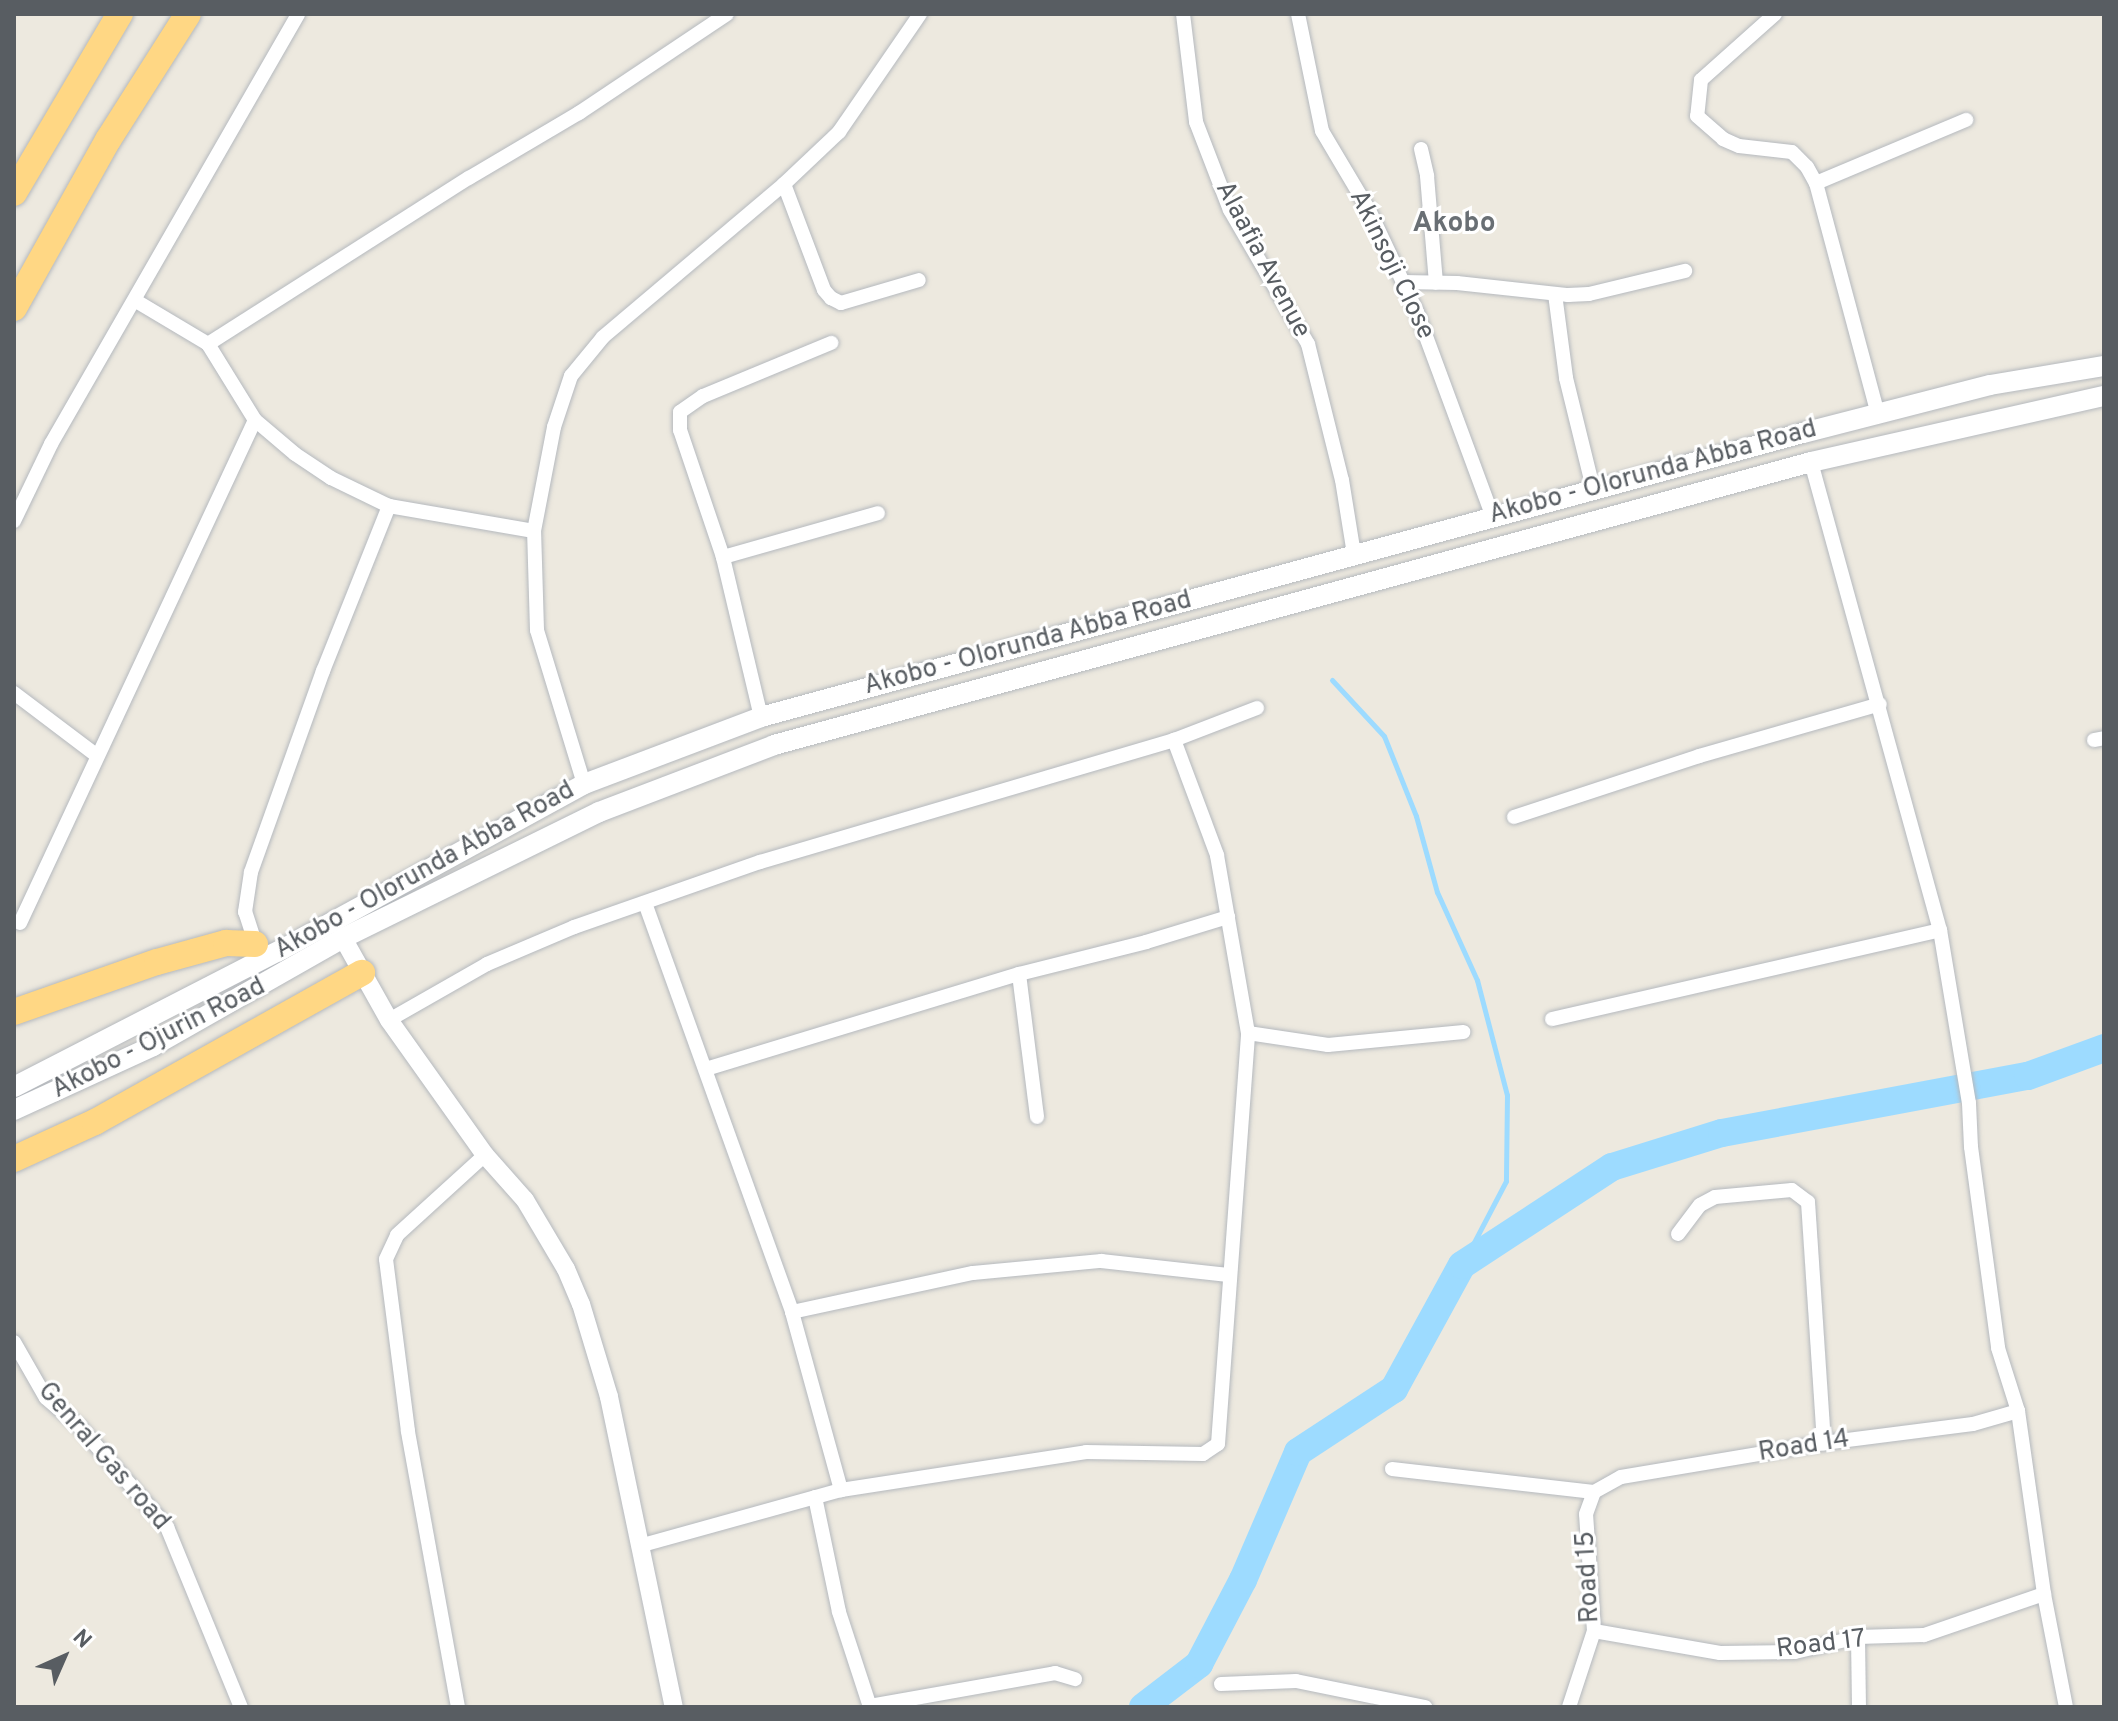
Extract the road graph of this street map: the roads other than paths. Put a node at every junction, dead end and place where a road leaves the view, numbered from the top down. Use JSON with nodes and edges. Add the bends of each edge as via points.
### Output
{"nodes":[{"id":1,"x":120,"y":14,"type":"edge"},
{"id":2,"x":188,"y":14,"type":"edge"},
{"id":3,"x":298,"y":14,"type":"edge"},
{"id":4,"x":727,"y":14,"type":"edge"},
{"id":5,"x":920,"y":14,"type":"edge"},
{"id":6,"x":1183,"y":14,"type":"edge"},
{"id":7,"x":1298,"y":14,"type":"edge"},
{"id":8,"x":1775,"y":14,"type":"edge"},
{"id":9,"x":1966,"y":120,"type":"dead end"},
{"id":10,"x":1421,"y":149,"type":"dead end"},
{"id":11,"x":1816,"y":183,"type":"junction"},
{"id":12,"x":784,"y":184,"type":"junction"},
{"id":13,"x":14,"y":193,"type":"edge"},
{"id":14,"x":1685,"y":271,"type":"dead end"},
{"id":15,"x":919,"y":280,"type":"dead end"},
{"id":16,"x":1403,"y":282,"type":"junction"},
{"id":17,"x":1436,"y":283,"type":"junction"},
{"id":18,"x":1555,"y":294,"type":"junction"},
{"id":19,"x":136,"y":301,"type":"junction"},
{"id":20,"x":14,"y":308,"type":"edge"},
{"id":21,"x":831,"y":343,"type":"dead end"},
{"id":22,"x":208,"y":344,"type":"junction"},
{"id":23,"x":2104,"y":366,"type":"edge"},
{"id":24,"x":2104,"y":396,"type":"edge"},
{"id":25,"x":1878,"y":415,"type":"junction"},
{"id":26,"x":255,"y":420,"type":"junction"},
{"id":27,"x":1811,"y":462,"type":"junction"},
{"id":28,"x":1593,"y":488,"type":"junction"},
{"id":29,"x":389,"y":506,"type":"junction"},
{"id":30,"x":1526,"y":506,"type":"junction"},
{"id":31,"x":878,"y":513,"type":"dead end"},
{"id":32,"x":1492,"y":515,"type":"junction"},
{"id":33,"x":14,"y":521,"type":"edge"},
{"id":34,"x":534,"y":531,"type":"junction"},
{"id":35,"x":1534,"y":536,"type":"junction"},
{"id":36,"x":1354,"y":554,"type":"junction"},
{"id":37,"x":723,"y":557,"type":"junction"},
{"id":38,"x":14,"y":693,"type":"edge"},
{"id":39,"x":1880,"y":704,"type":"junction"},
{"id":40,"x":1257,"y":708,"type":"dead end"},
{"id":41,"x":761,"y":717,"type":"junction"},
{"id":42,"x":725,"y":730,"type":"junction"},
{"id":43,"x":1174,"y":740,"type":"junction"},
{"id":44,"x":96,"y":755,"type":"junction"},
{"id":45,"x":735,"y":760,"type":"junction"},
{"id":46,"x":584,"y":784,"type":"junction"},
{"id":47,"x":1514,"y":817,"type":"dead end"},
{"id":48,"x":645,"y":903,"type":"junction"},
{"id":49,"x":1228,"y":917,"type":"junction"},
{"id":50,"x":20,"y":923,"type":"dead end"},
{"id":51,"x":1940,"y":930,"type":"junction"},
{"id":52,"x":343,"y":938,"type":"junction"},
{"id":53,"x":255,"y":944,"type":"junction"},
{"id":54,"x":283,"y":949,"type":"junction"},
{"id":55,"x":362,"y":973,"type":"junction"},
{"id":56,"x":1019,"y":974,"type":"junction"},
{"id":57,"x":14,"y":1012,"type":"edge"},
{"id":58,"x":1552,"y":1019,"type":"dead end"},
{"id":59,"x":389,"y":1020,"type":"junction"},
{"id":60,"x":1463,"y":1032,"type":"dead end"},
{"id":61,"x":1248,"y":1033,"type":"junction"},
{"id":62,"x":706,"y":1069,"type":"junction"},
{"id":63,"x":14,"y":1087,"type":"edge"},
{"id":64,"x":14,"y":1110,"type":"edge"},
{"id":65,"x":1037,"y":1117,"type":"dead end"},
{"id":66,"x":485,"y":1155,"type":"junction"},
{"id":67,"x":14,"y":1159,"type":"edge"},
{"id":68,"x":1678,"y":1234,"type":"dead end"},
{"id":69,"x":1228,"y":1275,"type":"junction"},
{"id":70,"x":792,"y":1312,"type":"junction"},
{"id":71,"x":14,"y":1342,"type":"edge"},
{"id":72,"x":2018,"y":1411,"type":"junction"},
{"id":73,"x":1824,"y":1443,"type":"junction"},
{"id":74,"x":1392,"y":1469,"type":"dead end"},
{"id":75,"x":841,"y":1490,"type":"junction"},
{"id":76,"x":1594,"y":1492,"type":"junction"},
{"id":77,"x":815,"y":1497,"type":"junction"},
{"id":78,"x":639,"y":1546,"type":"junction"},
{"id":79,"x":2044,"y":1594,"type":"junction"},
{"id":80,"x":1594,"y":1631,"type":"junction"},
{"id":81,"x":1858,"y":1637,"type":"junction"},
{"id":82,"x":1075,"y":1679,"type":"dead end"},
{"id":83,"x":1221,"y":1684,"type":"dead end"},
{"id":84,"x":870,"y":1706,"type":"edge"},
{"id":85,"x":241,"y":1707,"type":"edge"},
{"id":86,"x":458,"y":1707,"type":"edge"},
{"id":87,"x":674,"y":1707,"type":"edge"},
{"id":88,"x":1425,"y":1707,"type":"edge"},
{"id":89,"x":1569,"y":1707,"type":"edge"},
{"id":90,"x":1859,"y":1707,"type":"edge"},
{"id":91,"x":2066,"y":1707,"type":"edge"}],
"edges":[{"from":1,"to":13,"type":"highway"},
{"from":2,"to":20,"type":"highway","via":[[108,140]]},
{"from":3,"to":19,"type":"street"},
{"from":4,"to":22,"type":"street","via":[[579,113]]},
{"from":5,"to":12,"type":"street","via":[[839,132]]},
{"from":6,"to":36,"type":"street","name":"Alaafia Avenue","via":[[1196,122],[1230,210],[1308,344],[1339,466]]},
{"from":7,"to":16,"type":"street","name":"Akinsoji Close","via":[[1322,131],[1369,210]]},
{"from":8,"to":11,"type":"street","via":[[1701,80],[1697,116],[1708,129],[1739,146],[1792,152]]},
{"from":9,"to":11,"type":"street"},
{"from":10,"to":17,"type":"street"},
{"from":11,"to":25,"type":"street"},
{"from":12,"to":15,"type":"street","via":[[831,298],[841,303]]},
{"from":12,"to":34,"type":"street","via":[[603,337],[571,376],[554,427]]},
{"from":14,"to":18,"type":"street","via":[[1589,294]]},
{"from":16,"to":17,"type":"street"},
{"from":16,"to":32,"type":"street","name":"Akinsoji Close"},
{"from":17,"to":18,"type":"street"},
{"from":18,"to":28,"type":"street","via":[[1566,378]]},
{"from":19,"to":22,"type":"street"},
{"from":19,"to":33,"type":"street","via":[[51,444]]},
{"from":21,"to":37,"type":"street","via":[[703,396],[680,412],[680,430]]},
{"from":22,"to":26,"type":"street"},
{"from":23,"to":25,"type":"main road","name":"Akobo - Olorunda Abba Road","via":[[1990,385]]},
{"from":24,"to":27,"type":"main road","name":"Akobo - Olorunda Abba Road"},
{"from":25,"to":28,"type":"main road","name":"Akobo - Olorunda Abba Road"},
{"from":26,"to":29,"type":"street","via":[[314,468]]},
{"from":26,"to":44,"type":"street"},
{"from":27,"to":35,"type":"main road","name":"Akobo - Olorunda Abba Road"},
{"from":27,"to":39,"type":"street"},
{"from":28,"to":30,"type":"main road","name":"Akobo - Olorunda Abba Road"},
{"from":29,"to":34,"type":"street"},
{"from":29,"to":53,"type":"street","via":[[251,872],[245,912]]},
{"from":30,"to":32,"type":"main road","name":"Akobo - Olorunda Abba Road"},
{"from":30,"to":35,"type":"main road"},
{"from":31,"to":37,"type":"street"},
{"from":32,"to":36,"type":"main road","name":"Akobo - Olorunda Abba Road"},
{"from":34,"to":46,"type":"street","via":[[537,630]]},
{"from":35,"to":45,"type":"main road","name":"Akobo - Olorunda Abba Road"},
{"from":36,"to":41,"type":"main road","name":"Akobo - Olorunda Abba Road"},
{"from":37,"to":41,"type":"street"},
{"from":38,"to":44,"type":"street"},
{"from":39,"to":47,"type":"street"},
{"from":39,"to":51,"type":"street"},
{"from":40,"to":43,"type":"street"},
{"from":41,"to":42,"type":"main road","name":"Akobo - Olorunda Abba Road"},
{"from":42,"to":45,"type":"main road"},
{"from":42,"to":46,"type":"main road","name":"Akobo - Olorunda Abba Road"},
{"from":43,"to":48,"type":"street","via":[[917,813]]},
{"from":43,"to":49,"type":"street","via":[[1217,855]]},
{"from":44,"to":50,"type":"street"},
{"from":45,"to":52,"type":"main road","name":"Akobo - Olorunda Abba Road","via":[[599,812]]},
{"from":46,"to":54,"type":"main road","name":"Akobo - Olorunda Abba Road"},
{"from":48,"to":59,"type":"street","via":[[526,946]]},
{"from":48,"to":62,"type":"street"},
{"from":49,"to":56,"type":"street"},
{"from":49,"to":61,"type":"street"},
{"from":51,"to":58,"type":"street"},
{"from":51,"to":72,"type":"street","via":[[1969,1103],[1998,1348]]},
{"from":52,"to":55,"type":"street"},
{"from":52,"to":64,"type":"main road","name":"Akobo - Ojurin Road","via":[[153,1046]]},
{"from":53,"to":54,"type":"street"},
{"from":53,"to":57,"type":"highway","via":[[226,943],[157,962]]},
{"from":54,"to":63,"type":"main road","name":"Akobo - Olorunda Abba Road"},
{"from":55,"to":59,"type":"street"},
{"from":55,"to":67,"type":"highway","via":[[95,1122]]},
{"from":56,"to":62,"type":"street"},
{"from":56,"to":65,"type":"street"},
{"from":59,"to":66,"type":"street"},
{"from":60,"to":61,"type":"street","via":[[1328,1045]]},
{"from":61,"to":69,"type":"street"},
{"from":62,"to":70,"type":"street"},
{"from":66,"to":78,"type":"street","via":[[551,1239],[581,1304],[609,1397]]},
{"from":66,"to":86,"type":"street","via":[[397,1235],[386,1259],[408,1431]]},
{"from":68,"to":73,"type":"street","via":[[1700,1205],[1715,1197],[1792,1190],[1808,1202]]},
{"from":69,"to":70,"type":"street","via":[[1101,1261],[973,1273]]},
{"from":69,"to":75,"type":"street","via":[[1218,1444],[1203,1454],[1086,1452]]},
{"from":70,"to":75,"type":"street"},
{"from":71,"to":85,"type":"street","name":"Genral Gas road","via":[[46,1398],[80,1427],[167,1527]]},
{"from":72,"to":73,"type":"street","name":"Road 14","via":[[1973,1424]]},
{"from":72,"to":79,"type":"street"},
{"from":73,"to":76,"type":"street","name":"Road 14","via":[[1621,1477]]},
{"from":74,"to":76,"type":"street"},
{"from":75,"to":77,"type":"street"},
{"from":76,"to":80,"type":"street","name":"Road 15","via":[[1586,1514]]},
{"from":77,"to":78,"type":"street"},
{"from":77,"to":84,"type":"street","via":[[839,1612]]},
{"from":78,"to":87,"type":"street"},
{"from":79,"to":81,"type":"street","name":"Road 17","via":[[1924,1635]]},
{"from":79,"to":91,"type":"street"},
{"from":80,"to":81,"type":"street","name":"Road 17","via":[[1720,1653],[1795,1652]]},
{"from":80,"to":89,"type":"street","name":"Road 15"},
{"from":81,"to":90,"type":"street"},
{"from":82,"to":84,"type":"street","via":[[1055,1673]]},
{"from":83,"to":88,"type":"street","via":[[1296,1681]]}]}
